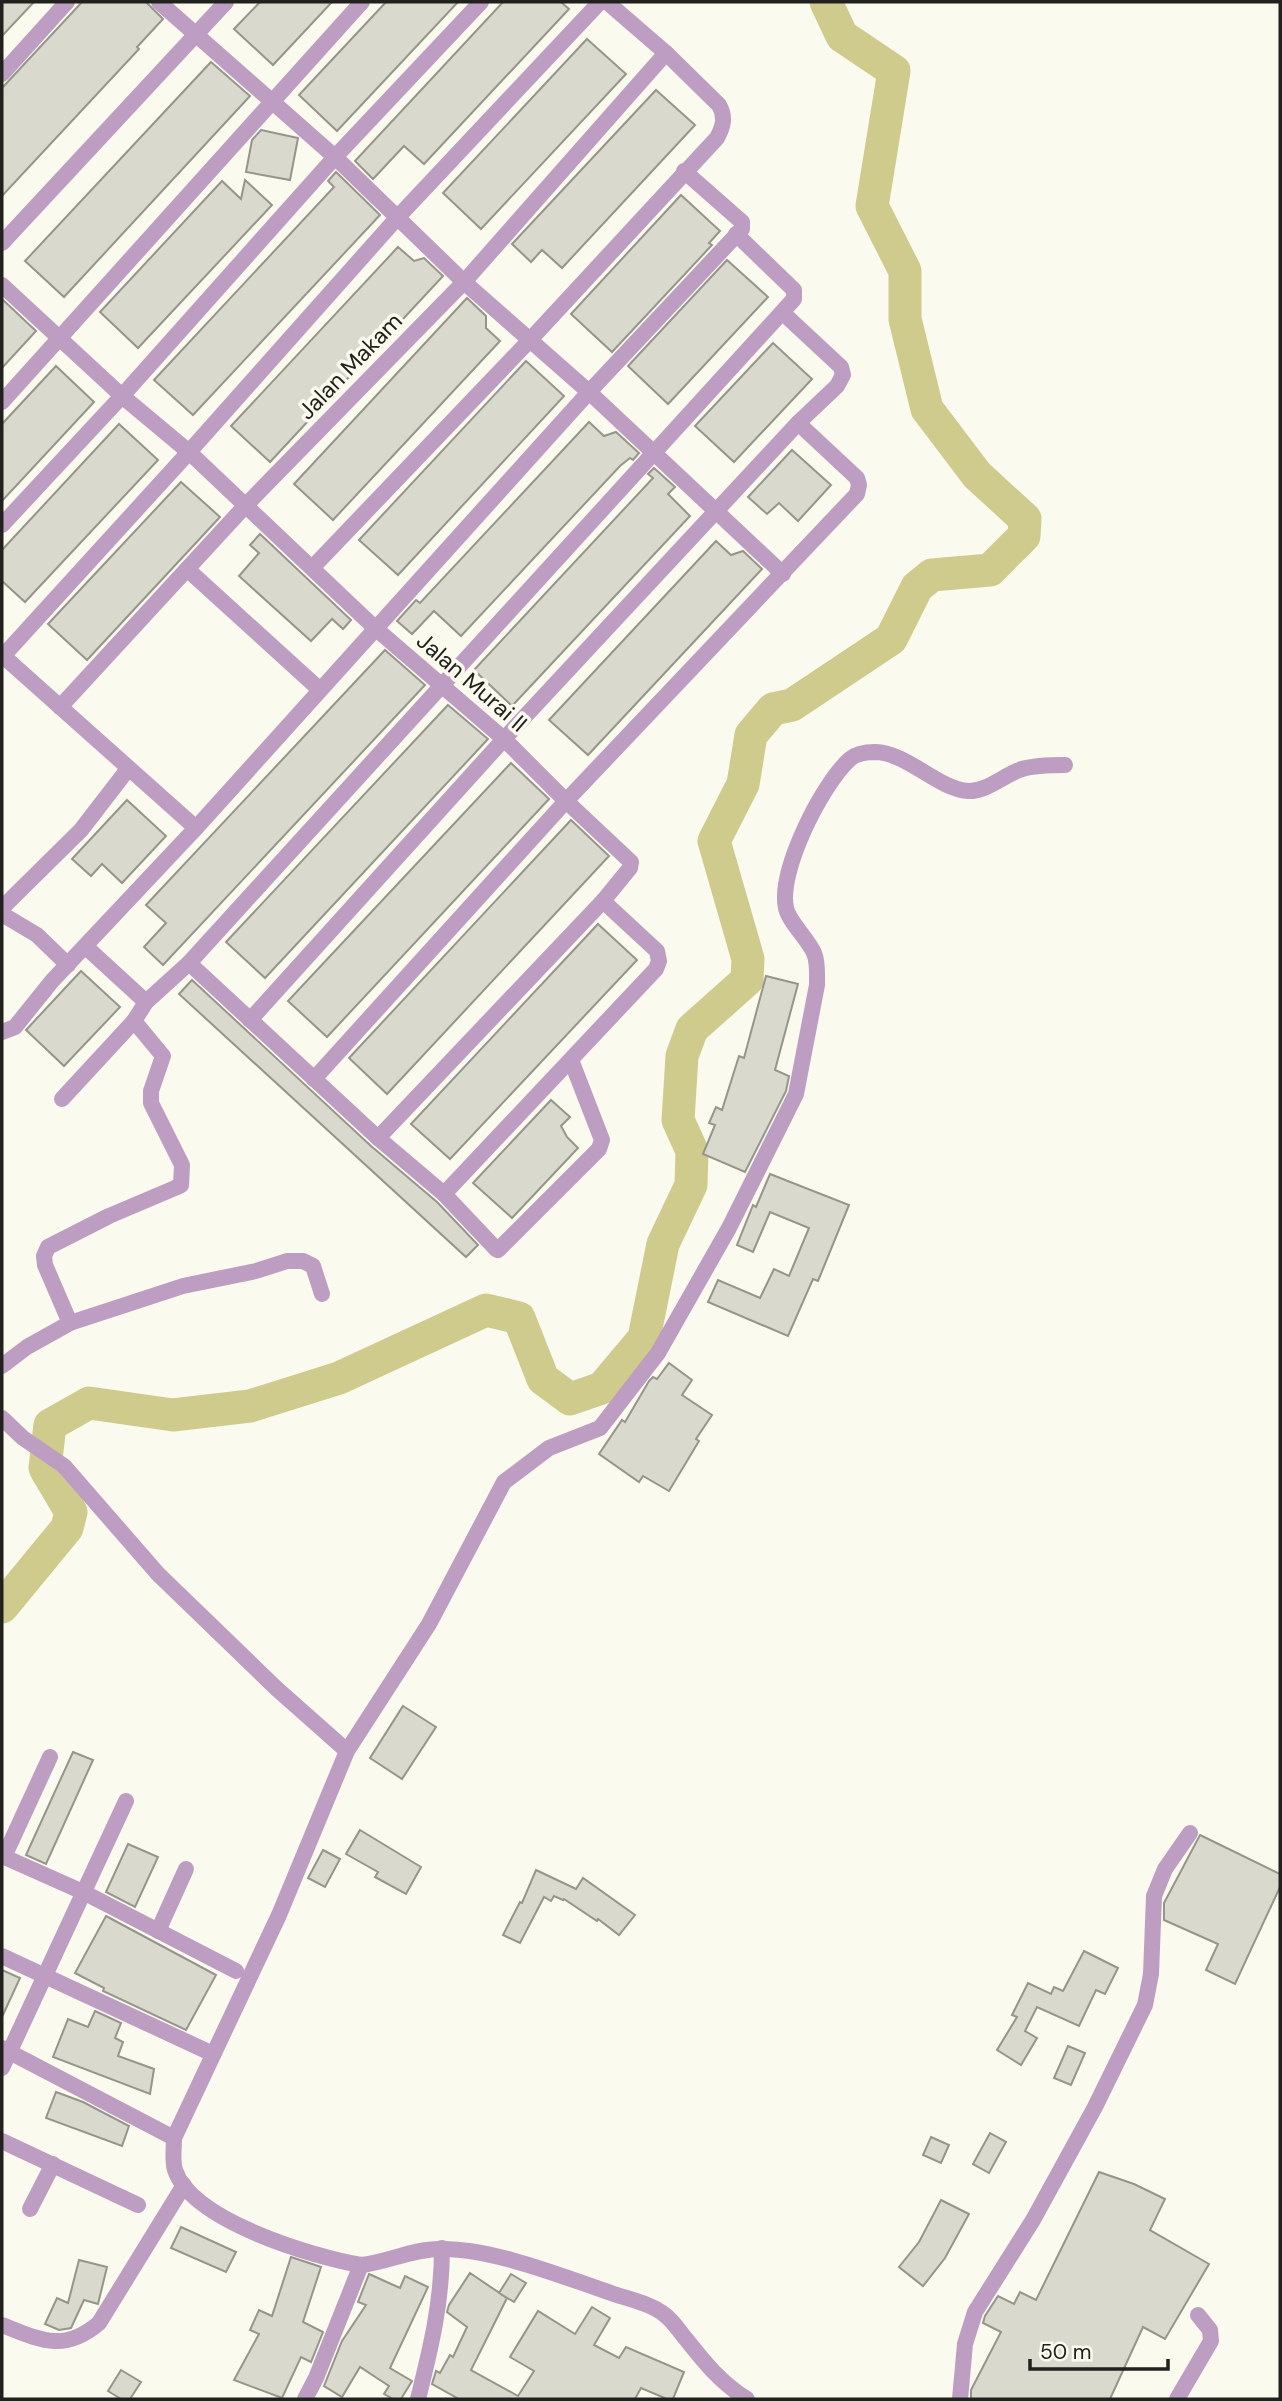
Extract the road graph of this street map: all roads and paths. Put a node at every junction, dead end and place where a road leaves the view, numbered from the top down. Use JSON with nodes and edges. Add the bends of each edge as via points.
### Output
{"nodes":[{"id":1,"x":68,"y":2,"type":"edge"},
{"id":2,"x":159,"y":2,"type":"edge"},
{"id":3,"x":226,"y":2,"type":"edge"},
{"id":4,"x":362,"y":2,"type":"edge"},
{"id":5,"x":481,"y":2,"type":"edge"},
{"id":6,"x":600,"y":2,"type":"edge"},
{"id":7,"x":607,"y":2,"type":"edge"},
{"id":8,"x":197,"y":35,"type":"junction"},
{"id":9,"x":666,"y":53,"type":"junction"},
{"id":10,"x":2,"y":74,"type":"edge"},
{"id":11,"x":271,"y":101,"type":"junction"},
{"id":12,"x":334,"y":158,"type":"junction"},
{"id":13,"x":684,"y":171,"type":"junction"},
{"id":14,"x":397,"y":218,"type":"junction"},
{"id":15,"x":736,"y":234,"type":"junction"},
{"id":16,"x":2,"y":243,"type":"edge"},
{"id":17,"x":464,"y":282,"type":"junction"},
{"id":18,"x":2,"y":285,"type":"edge"},
{"id":19,"x":783,"y":313,"type":"junction"},
{"id":20,"x":60,"y":337,"type":"junction"},
{"id":21,"x":529,"y":341,"type":"junction"},
{"id":22,"x":589,"y":392,"type":"junction"},
{"id":23,"x":122,"y":396,"type":"junction"},
{"id":24,"x":2,"y":402,"type":"edge"},
{"id":25,"x":797,"y":423,"type":"junction"},
{"id":26,"x":189,"y":452,"type":"junction"},
{"id":27,"x":653,"y":453,"type":"junction"},
{"id":28,"x":246,"y":505,"type":"junction"},
{"id":29,"x":715,"y":511,"type":"junction"},
{"id":30,"x":2,"y":525,"type":"edge"},
{"id":31,"x":313,"y":567,"type":"junction"},
{"id":32,"x":187,"y":569,"type":"junction"},
{"id":33,"x":783,"y":574,"type":"junction"},
{"id":34,"x":375,"y":628,"type":"junction"},
{"id":35,"x":3,"y":656,"type":"edge"},
{"id":36,"x":442,"y":684,"type":"junction"},
{"id":37,"x":319,"y":689,"type":"junction"},
{"id":38,"x":60,"y":707,"type":"junction"},
{"id":39,"x":504,"y":739,"type":"junction"},
{"id":40,"x":1065,"y":765,"type":"dead end"},
{"id":41,"x":128,"y":769,"type":"junction"},
{"id":42,"x":566,"y":801,"type":"junction"},
{"id":43,"x":196,"y":828,"type":"junction"},
{"id":44,"x":603,"y":901,"type":"junction"},
{"id":45,"x":2,"y":908,"type":"edge"},
{"id":46,"x":2,"y":914,"type":"edge"},
{"id":47,"x":86,"y":947,"type":"junction"},
{"id":48,"x":189,"y":963,"type":"junction"},
{"id":49,"x":68,"y":965,"type":"junction"},
{"id":50,"x":146,"y":1002,"type":"junction"},
{"id":51,"x":134,"y":1020,"type":"junction"},
{"id":52,"x":250,"y":1020,"type":"junction"},
{"id":53,"x":2,"y":1032,"type":"edge"},
{"id":54,"x":571,"y":1060,"type":"junction"},
{"id":55,"x":314,"y":1079,"type":"junction"},
{"id":56,"x":62,"y":1098,"type":"dead end"},
{"id":57,"x":377,"y":1138,"type":"junction"},
{"id":58,"x":444,"y":1194,"type":"junction"},
{"id":59,"x":322,"y":1294,"type":"dead end"},
{"id":60,"x":70,"y":1323,"type":"junction"},
{"id":61,"x":2,"y":1366,"type":"edge"},
{"id":62,"x":2,"y":1418,"type":"edge"},
{"id":63,"x":347,"y":1751,"type":"junction"},
{"id":64,"x":50,"y":1757,"type":"dead end"},
{"id":65,"x":126,"y":1801,"type":"dead end"},
{"id":66,"x":1190,"y":1833,"type":"dead end"},
{"id":67,"x":3,"y":1856,"type":"edge"},
{"id":68,"x":186,"y":1868,"type":"dead end"},
{"id":69,"x":83,"y":1892,"type":"junction"},
{"id":70,"x":158,"y":1931,"type":"junction"},
{"id":71,"x":2,"y":1956,"type":"edge"},
{"id":72,"x":236,"y":1971,"type":"dead end"},
{"id":73,"x":44,"y":1976,"type":"junction"},
{"id":74,"x":6,"y":2050,"type":"edge"},
{"id":75,"x":214,"y":2054,"type":"junction"},
{"id":76,"x":2,"y":2068,"type":"edge"},
{"id":77,"x":174,"y":2138,"type":"junction"},
{"id":78,"x":2,"y":2141,"type":"edge"},
{"id":79,"x":53,"y":2164,"type":"junction"},
{"id":80,"x":184,"y":2185,"type":"junction"},
{"id":81,"x":138,"y":2206,"type":"dead end"},
{"id":82,"x":30,"y":2209,"type":"dead end"},
{"id":83,"x":442,"y":2248,"type":"junction"},
{"id":84,"x":361,"y":2265,"type":"junction"},
{"id":85,"x":1198,"y":2315,"type":"dead end"},
{"id":86,"x":2,"y":2326,"type":"edge"},
{"id":87,"x":304,"y":2399,"type":"edge"},
{"id":88,"x":418,"y":2399,"type":"edge"},
{"id":89,"x":747,"y":2399,"type":"edge"},
{"id":90,"x":960,"y":2399,"type":"edge"},
{"id":91,"x":1177,"y":2399,"type":"edge"}],
"edges":[{"from":1,"to":10,"type":"street"},
{"from":2,"to":8,"type":"street"},
{"from":3,"to":8,"type":"street"},
{"from":4,"to":11,"type":"street"},
{"from":5,"to":12,"type":"street"},
{"from":6,"to":14,"type":"street"},
{"from":7,"to":9,"type":"street"},
{"from":8,"to":11,"type":"street"},
{"from":8,"to":16,"type":"street"},
{"from":9,"to":13,"type":"street","via":[[723,114],[717,138]]},
{"from":9,"to":17,"type":"street","name":"Jalan Makam"},
{"from":11,"to":12,"type":"street"},
{"from":11,"to":20,"type":"street"},
{"from":12,"to":14,"type":"street"},
{"from":12,"to":23,"type":"street"},
{"from":13,"to":15,"type":"street","via":[[742,222]]},
{"from":13,"to":21,"type":"street"},
{"from":14,"to":17,"type":"street"},
{"from":14,"to":26,"type":"street"},
{"from":15,"to":19,"type":"street","via":[[794,289],[794,299]]},
{"from":15,"to":22,"type":"street"},
{"from":17,"to":21,"type":"street"},
{"from":17,"to":28,"type":"street","name":"Jalan Makam"},
{"from":18,"to":20,"type":"street","name":"Jalan Murai II"},
{"from":19,"to":25,"type":"street","via":[[843,373],[837,386]]},
{"from":19,"to":27,"type":"street"},
{"from":20,"to":23,"type":"street","name":"Jalan Murai II"},
{"from":20,"to":24,"type":"street"},
{"from":21,"to":22,"type":"street"},
{"from":21,"to":31,"type":"street"},
{"from":22,"to":27,"type":"street"},
{"from":22,"to":34,"type":"street"},
{"from":23,"to":26,"type":"street","name":"Jalan Murai II"},
{"from":23,"to":30,"type":"street"},
{"from":25,"to":29,"type":"street"},
{"from":25,"to":33,"type":"street","via":[[857,478],[859,488]]},
{"from":26,"to":28,"type":"street","name":"Jalan Murai II"},
{"from":26,"to":35,"type":"street"},
{"from":27,"to":29,"type":"street"},
{"from":27,"to":36,"type":"street"},
{"from":28,"to":31,"type":"street","name":"Jalan Murai II"},
{"from":28,"to":32,"type":"street","name":"Jalan Makam"},
{"from":29,"to":33,"type":"street"},
{"from":29,"to":39,"type":"street"},
{"from":31,"to":34,"type":"street","name":"Jalan Murai II"},
{"from":32,"to":37,"type":"street"},
{"from":32,"to":38,"type":"street","name":"Jalan Makam"},
{"from":33,"to":42,"type":"street"},
{"from":34,"to":36,"type":"street","name":"Jalan Murai II"},
{"from":34,"to":37,"type":"street"},
{"from":35,"to":38,"type":"street"},
{"from":36,"to":39,"type":"street","name":"Jalan Murai II"},
{"from":36,"to":48,"type":"street"},
{"from":37,"to":43,"type":"street"},
{"from":38,"to":41,"type":"street"},
{"from":39,"to":42,"type":"street","name":"Jalan Murai II"},
{"from":39,"to":52,"type":"street"},
{"from":40,"to":63,"type":"street","via":[[1023,768],[970,791],[889,754],[867,752],[850,759],[822,796],[801,834],[787,876],[786,909],[815,954],[817,967],[796,1094],[729,1228],[658,1353],[600,1428],[549,1448],[504,1482],[429,1624]]},
{"from":41,"to":43,"type":"street"},
{"from":41,"to":45,"type":"street","via":[[81,830]]},
{"from":42,"to":44,"type":"street","name":"Jalan Murai II","via":[[631,862]]},
{"from":42,"to":55,"type":"street"},
{"from":43,"to":47,"type":"street"},
{"from":44,"to":54,"type":"street","via":[[657,951],[659,961]]},
{"from":44,"to":57,"type":"street","name":"Jalan Murai II"},
{"from":46,"to":49,"type":"street","via":[[37,935]]},
{"from":47,"to":49,"type":"street"},
{"from":47,"to":50,"type":"street"},
{"from":48,"to":50,"type":"street"},
{"from":48,"to":52,"type":"street"},
{"from":49,"to":53,"type":"street","via":[[15,1027]]},
{"from":50,"to":51,"type":"street"},
{"from":51,"to":56,"type":"street"},
{"from":51,"to":60,"type":"street","via":[[163,1056],[151,1103],[182,1165],[181,1185],[48,1247],[45,1265]]},
{"from":52,"to":55,"type":"street"},
{"from":54,"to":58,"type":"street"},
{"from":54,"to":58,"type":"street","via":[[601,1140],[599,1149],[498,1250]]},
{"from":55,"to":57,"type":"street"},
{"from":57,"to":58,"type":"street"},
{"from":59,"to":60,"type":"street","via":[[313,1266],[287,1261],[183,1286]]},
{"from":60,"to":61,"type":"street"},
{"from":62,"to":63,"type":"street","via":[[64,1466],[158,1574]]},
{"from":63,"to":75,"type":"street","via":[[279,1915]]},
{"from":64,"to":67,"type":"street"},
{"from":65,"to":69,"type":"street"},
{"from":66,"to":90,"type":"street","via":[[1165,1869],[1154,1896],[1151,1975],[1145,2005],[1033,2220],[970,2322]]},
{"from":67,"to":69,"type":"street"},
{"from":68,"to":70,"type":"street"},
{"from":69,"to":70,"type":"street"},
{"from":69,"to":73,"type":"street"},
{"from":70,"to":72,"type":"street"},
{"from":71,"to":73,"type":"street"},
{"from":73,"to":74,"type":"street"},
{"from":73,"to":75,"type":"street"},
{"from":74,"to":76,"type":"street"},
{"from":74,"to":77,"type":"street"},
{"from":75,"to":77,"type":"street"},
{"from":77,"to":80,"type":"street","via":[[176,2172]]},
{"from":78,"to":79,"type":"street"},
{"from":79,"to":81,"type":"street"},
{"from":79,"to":82,"type":"street"},
{"from":80,"to":84,"type":"street","via":[[216,2213],[259,2236]]},
{"from":80,"to":86,"type":"street","via":[[99,2323],[88,2333],[75,2340],[42,2341]]},
{"from":83,"to":84,"type":"street"},
{"from":83,"to":88,"type":"street","via":[[436,2325]]},
{"from":83,"to":89,"type":"street","via":[[499,2258],[649,2306],[666,2315],[714,2374]]},
{"from":84,"to":87,"type":"street"},
{"from":85,"to":91,"type":"street","via":[[1210,2330],[1210,2341]]}]}
